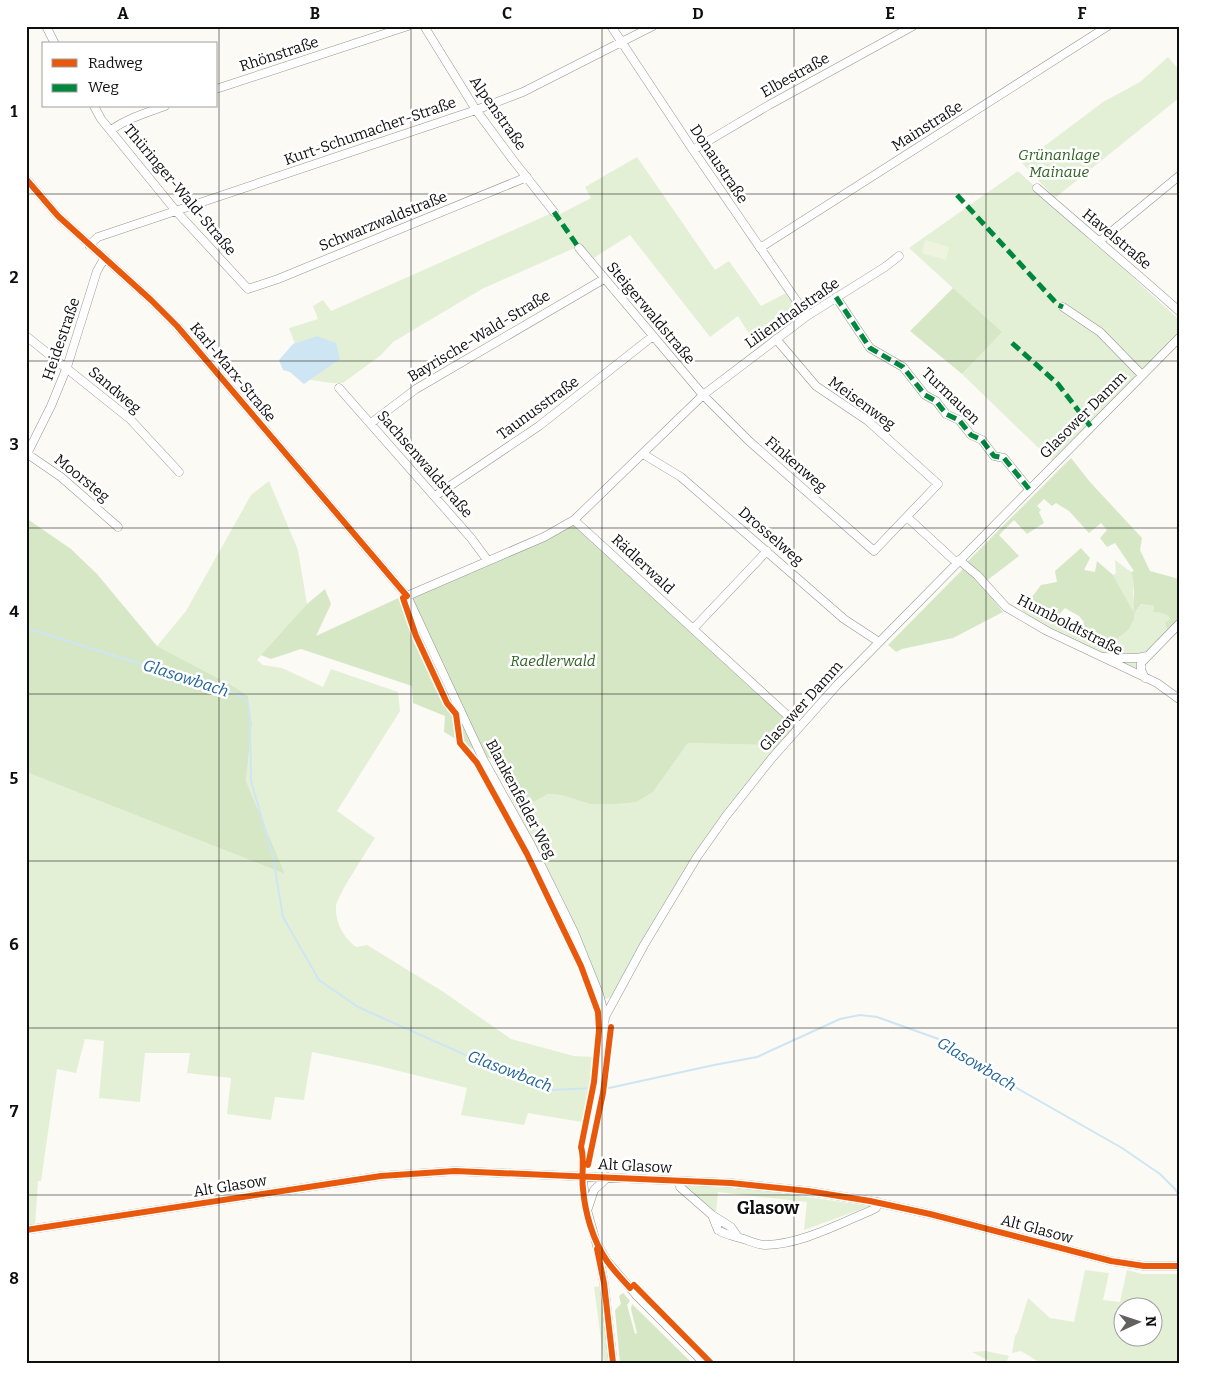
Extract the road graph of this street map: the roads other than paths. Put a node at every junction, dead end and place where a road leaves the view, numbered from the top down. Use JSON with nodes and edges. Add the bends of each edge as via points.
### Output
{"nodes":[{"id":1,"x":46,"y":26,"type":"edge"},
{"id":2,"x":408,"y":26,"type":"edge"},
{"id":3,"x":424,"y":26,"type":"edge"},
{"id":4,"x":611,"y":26,"type":"edge"},
{"id":5,"x":653,"y":26,"type":"edge"},
{"id":6,"x":913,"y":26,"type":"edge"},
{"id":7,"x":1108,"y":26,"type":"edge"},
{"id":8,"x":55,"y":42,"type":"edge"},
{"id":9,"x":620,"y":43,"type":"junction"},
{"id":10,"x":218,"y":88,"type":"edge"},
{"id":11,"x":95,"y":108,"type":"edge"},
{"id":12,"x":159,"y":108,"type":"edge"},
{"id":13,"x":476,"y":110,"type":"junction"},
{"id":14,"x":111,"y":130,"type":"junction"},
{"id":15,"x":693,"y":150,"type":"junction"},
{"id":16,"x":527,"y":176,"type":"junction"},
{"id":17,"x":1179,"y":176,"type":"edge"},
{"id":18,"x":26,"y":179,"type":"edge"},
{"id":19,"x":1037,"y":188,"type":"dead end"},
{"id":20,"x":176,"y":211,"type":"junction"},
{"id":21,"x":554,"y":212,"type":"dead end"},
{"id":22,"x":1100,"y":241,"type":"junction"},
{"id":23,"x":89,"y":245,"type":"junction"},
{"id":24,"x":579,"y":248,"type":"dead end"},
{"id":25,"x":760,"y":248,"type":"junction"},
{"id":26,"x":899,"y":256,"type":"dead end"},
{"id":27,"x":104,"y":259,"type":"junction"},
{"id":28,"x":604,"y":279,"type":"junction"},
{"id":29,"x":248,"y":289,"type":"joint"},
{"id":30,"x":836,"y":297,"type":"junction"},
{"id":31,"x":1063,"y":307,"type":"dead end"},
{"id":32,"x":1179,"y":311,"type":"edge"},
{"id":33,"x":807,"y":316,"type":"junction"},
{"id":34,"x":26,"y":336,"type":"edge"},
{"id":35,"x":653,"y":336,"type":"junction"},
{"id":36,"x":1179,"y":338,"type":"edge"},
{"id":37,"x":776,"y":339,"type":"junction"},
{"id":38,"x":67,"y":367,"type":"junction"},
{"id":39,"x":1142,"y":375,"type":"junction"},
{"id":40,"x":339,"y":388,"type":"dead end"},
{"id":41,"x":703,"y":395,"type":"junction"},
{"id":42,"x":371,"y":423,"type":"junction"},
{"id":43,"x":27,"y":453,"type":"edge"},
{"id":44,"x":643,"y":454,"type":"junction"},
{"id":45,"x":179,"y":472,"type":"dead end"},
{"id":46,"x":1029,"y":489,"type":"junction"},
{"id":47,"x":435,"y":496,"type":"junction"},
{"id":48,"x":907,"y":517,"type":"junction"},
{"id":49,"x":574,"y":520,"type":"junction"},
{"id":50,"x":118,"y":527,"type":"dead end"},
{"id":51,"x":767,"y":551,"type":"junction"},
{"id":52,"x":488,"y":561,"type":"junction"},
{"id":53,"x":958,"y":562,"type":"junction"},
{"id":54,"x":407,"y":596,"type":"junction"},
{"id":55,"x":1179,"y":624,"type":"edge"},
{"id":56,"x":693,"y":629,"type":"junction"},
{"id":57,"x":879,"y":642,"type":"junction"},
{"id":58,"x":1147,"y":656,"type":"junction"},
{"id":59,"x":1100,"y":657,"type":"junction"},
{"id":60,"x":1145,"y":678,"type":"junction"},
{"id":61,"x":1179,"y":699,"type":"edge"},
{"id":62,"x":799,"y":726,"type":"junction"},
{"id":63,"x":605,"y":1017,"type":"junction"},
{"id":64,"x":582,"y":1176,"type":"junction"},
{"id":65,"x":608,"y":1177,"type":"junction"},
{"id":66,"x":680,"y":1181,"type":"junction"},
{"id":67,"x":877,"y":1202,"type":"junction"},
{"id":68,"x":587,"y":1210,"type":"junction"},
{"id":69,"x":26,"y":1230,"type":"edge"},
{"id":70,"x":596,"y":1242,"type":"junction"},
{"id":71,"x":1179,"y":1266,"type":"edge"},
{"id":72,"x":620,"y":1276,"type":"junction"},
{"id":73,"x":604,"y":1282,"type":"junction"},
{"id":74,"x":613,"y":1363,"type":"edge"},
{"id":75,"x":704,"y":1363,"type":"edge"}],
"edges":[{"from":1,"to":8,"type":"street"},
{"from":2,"to":10,"type":"street","name":"Rhönstraße"},
{"from":3,"to":13,"type":"street","name":"Alpenstraße"},
{"from":4,"to":9,"type":"street","name":"Donaustraße"},
{"from":5,"to":9,"type":"street","name":"Kurt-Schumacher-Straße"},
{"from":6,"to":15,"type":"street","name":"Elbestraße"},
{"from":7,"to":25,"type":"street","name":"Mainstraße"},
{"from":9,"to":13,"type":"street","name":"Kurt-Schumacher-Straße","via":[[523,92]]},
{"from":9,"to":15,"type":"street","name":"Donaustraße"},
{"from":11,"to":14,"type":"street","name":"Thüringer-Wald-Straße"},
{"from":12,"to":14,"type":"street"},
{"from":13,"to":16,"type":"street","name":"Alpenstraße"},
{"from":13,"to":20,"type":"street","name":"Kurt-Schumacher-Straße"},
{"from":14,"to":20,"type":"street","name":"Thüringer-Wald-Straße"},
{"from":15,"to":25,"type":"street","name":"Donaustraße"},
{"from":16,"to":21,"type":"street","name":"Alpenstraße"},
{"from":16,"to":29,"type":"street","name":"Schwarzwaldstraße"},
{"from":17,"to":22,"type":"street"},
{"from":18,"to":23,"type":"street","name":"Karl-Marx-Straße","via":[[50,208]]},
{"from":19,"to":22,"type":"street","name":"Havelstraße"},
{"from":20,"to":23,"type":"street","name":"Kurt-Schumacher-Straße","via":[[98,238]]},
{"from":20,"to":29,"type":"street","name":"Thüringer-Wald-Straße"},
{"from":22,"to":32,"type":"street","name":"Havelstraße"},
{"from":23,"to":27,"type":"street","name":"Karl-Marx-Straße"},
{"from":24,"to":28,"type":"street","name":"Steigerwaldstraße"},
{"from":25,"to":33,"type":"street","name":"Donaustraße"},
{"from":26,"to":30,"type":"street","name":"Lilienthalstraße"},
{"from":27,"to":38,"type":"street","name":"Heidestraße"},
{"from":27,"to":54,"type":"street","name":"Karl-Marx-Straße","via":[[177,326]]},
{"from":28,"to":35,"type":"street","name":"Steigerwaldstraße"},
{"from":28,"to":42,"type":"street","name":"Bayrische-Wald-Straße","via":[[416,389]]},
{"from":30,"to":33,"type":"street","name":"Lilienthalstraße"},
{"from":30,"to":46,"type":"street","name":"Turmauen","via":[[870,348],[903,368],[946,414],[959,420],[970,435],[982,440],[994,456],[1004,458]]},
{"from":31,"to":39,"type":"street","via":[[1100,332]]},
{"from":33,"to":37,"type":"street","name":"Lilienthalstraße"},
{"from":34,"to":38,"type":"street","name":"Sandweg"},
{"from":35,"to":41,"type":"street","name":"Steigerwaldstraße"},
{"from":35,"to":47,"type":"street","name":"Taunusstraße","via":[[539,426]]},
{"from":36,"to":39,"type":"street","name":"Glasower Damm"},
{"from":37,"to":41,"type":"street","name":"Lilienthalstraße"},
{"from":37,"to":48,"type":"street","name":"Meisenweg","via":[[816,386],[868,421],[938,484]]},
{"from":38,"to":43,"type":"street","name":"Heidestraße"},
{"from":38,"to":45,"type":"street","name":"Sandweg","via":[[130,419]]},
{"from":39,"to":46,"type":"street","name":"Glasower Damm"},
{"from":40,"to":42,"type":"street","name":"Sachsenwaldstraße"},
{"from":41,"to":44,"type":"street","name":"Lilienthalstraße"},
{"from":41,"to":48,"type":"street","name":"Finkenweg","via":[[874,551]]},
{"from":42,"to":47,"type":"street","name":"Sachsenwaldstraße"},
{"from":43,"to":50,"type":"street","name":"Moorsteg","via":[[61,477]]},
{"from":44,"to":49,"type":"street","name":"Lilienthalstraße"},
{"from":44,"to":51,"type":"street","name":"Drosselweg","via":[[681,477]]},
{"from":46,"to":53,"type":"street","name":"Glasower Damm"},
{"from":47,"to":52,"type":"street","name":"Sachsenwaldstraße"},
{"from":48,"to":53,"type":"street","name":"Humboldtstraße"},
{"from":49,"to":52,"type":"street","name":"Lilienthalstraße"},
{"from":49,"to":56,"type":"street","name":"Rädlerwald"},
{"from":51,"to":56,"type":"street"},
{"from":51,"to":57,"type":"street","name":"Drosselweg","via":[[844,619]]},
{"from":52,"to":54,"type":"street","name":"Lilienthalstraße"},
{"from":53,"to":57,"type":"street","name":"Glasower Damm"},
{"from":53,"to":59,"type":"street","name":"Humboldtstraße","via":[[977,575],[1006,608]]},
{"from":54,"to":63,"type":"street","name":"Blankenfelder Weg","via":[[483,759],[570,924],[588,963]]},
{"from":55,"to":58,"type":"street"},
{"from":56,"to":62,"type":"street","name":"Rädlerwald"},
{"from":57,"to":62,"type":"street","name":"Glasower Damm"},
{"from":58,"to":59,"type":"street"},
{"from":58,"to":60,"type":"street","via":[[1141,662]]},
{"from":59,"to":60,"type":"street","name":"Humboldtstraße"},
{"from":60,"to":61,"type":"street","name":"Humboldtstraße"},
{"from":62,"to":63,"type":"street","name":"Glasower Damm","via":[[697,857]]},
{"from":63,"to":64,"type":"street","name":"Glasower Damm","via":[[598,1092]]},
{"from":64,"to":65,"type":"street","name":"Alt Glasow"},
{"from":64,"to":68,"type":"street","name":"Glasower Damm"},
{"from":64,"to":69,"type":"street","name":"Alt Glasow","via":[[455,1171],[403,1173]]},
{"from":65,"to":66,"type":"street","name":"Alt Glasow"},
{"from":65,"to":68,"type":"street","via":[[594,1190]]},
{"from":66,"to":67,"type":"street","name":"Alt Glasow","via":[[757,1185]]},
{"from":66,"to":67,"type":"street","name":"Alt Glasow","via":[[680,1187],[712,1215],[718,1230],[756,1244],[798,1239],[870,1211],[876,1208]]},
{"from":67,"to":71,"type":"street","name":"Alt Glasow","via":[[1111,1261],[1144,1266]]},
{"from":68,"to":70,"type":"street","name":"Glasower Damm"},
{"from":70,"to":72,"type":"street"},
{"from":70,"to":73,"type":"street"},
{"from":72,"to":73,"type":"street"},
{"from":72,"to":75,"type":"street"},
{"from":73,"to":74,"type":"street"}]}
